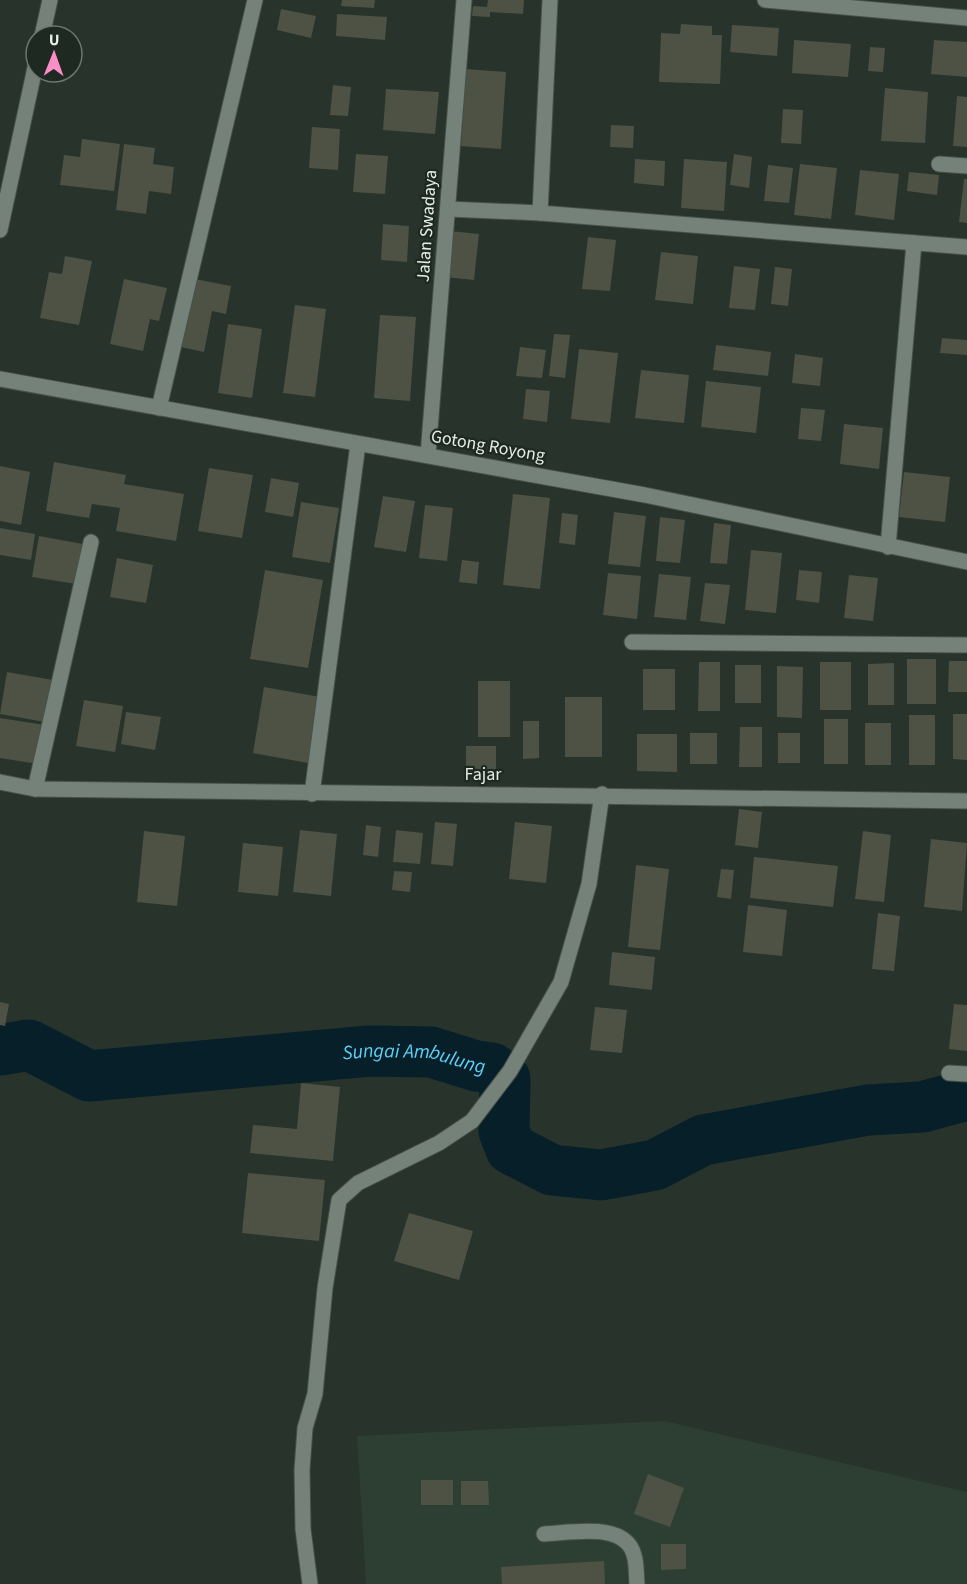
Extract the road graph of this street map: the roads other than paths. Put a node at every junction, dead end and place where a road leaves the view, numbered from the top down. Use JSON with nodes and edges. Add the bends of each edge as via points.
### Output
{"nodes":[{"id":1,"x":50,"y":0,"type":"edge"},
{"id":2,"x":255,"y":0,"type":"edge"},
{"id":3,"x":464,"y":0,"type":"edge"},
{"id":4,"x":550,"y":0,"type":"edge"},
{"id":5,"x":765,"y":0,"type":"edge"},
{"id":6,"x":967,"y":18,"type":"edge"},
{"id":7,"x":45,"y":24,"type":"edge"},
{"id":8,"x":31,"y":84,"type":"edge"},
{"id":9,"x":939,"y":164,"type":"dead end"},
{"id":10,"x":967,"y":166,"type":"edge"},
{"id":11,"x":448,"y":209,"type":"junction"},
{"id":12,"x":540,"y":213,"type":"junction"},
{"id":13,"x":0,"y":230,"type":"edge"},
{"id":14,"x":914,"y":243,"type":"junction"},
{"id":15,"x":967,"y":247,"type":"edge"},
{"id":16,"x":0,"y":379,"type":"edge"},
{"id":17,"x":159,"y":408,"type":"junction"},
{"id":18,"x":358,"y":444,"type":"junction"},
{"id":19,"x":428,"y":455,"type":"junction"},
{"id":20,"x":91,"y":542,"type":"dead end"},
{"id":21,"x":888,"y":547,"type":"junction"},
{"id":22,"x":967,"y":562,"type":"edge"},
{"id":23,"x":632,"y":642,"type":"dead end"},
{"id":24,"x":967,"y":645,"type":"edge"},
{"id":25,"x":0,"y":782,"type":"edge"},
{"id":26,"x":35,"y":789,"type":"junction"},
{"id":27,"x":312,"y":794,"type":"junction"},
{"id":28,"x":602,"y":794,"type":"junction"},
{"id":29,"x":967,"y":801,"type":"edge"},
{"id":30,"x":949,"y":1073,"type":"dead end"},
{"id":31,"x":967,"y":1074,"type":"edge"},
{"id":32,"x":544,"y":1534,"type":"dead end"},
{"id":33,"x":310,"y":1584,"type":"edge"},
{"id":34,"x":637,"y":1584,"type":"edge"}],
"edges":[{"from":1,"to":7,"type":"street"},
{"from":2,"to":17,"type":"street"},
{"from":3,"to":11,"type":"street","name":"Jalan Swadaya"},
{"from":4,"to":12,"type":"street"},
{"from":5,"to":6,"type":"street"},
{"from":8,"to":13,"type":"street"},
{"from":9,"to":10,"type":"street"},
{"from":11,"to":12,"type":"street"},
{"from":11,"to":19,"type":"street","name":"Jalan Swadaya"},
{"from":12,"to":14,"type":"street"},
{"from":14,"to":15,"type":"street"},
{"from":14,"to":21,"type":"street"},
{"from":16,"to":17,"type":"street","name":"Gotong Royong"},
{"from":17,"to":18,"type":"street","name":"Gotong Royong"},
{"from":18,"to":19,"type":"street","name":"Gotong Royong"},
{"from":18,"to":27,"type":"street"},
{"from":19,"to":21,"type":"street","name":"Gotong Royong","via":[[645,495]]},
{"from":20,"to":26,"type":"street"},
{"from":21,"to":22,"type":"street","name":"Gotong Royong"},
{"from":23,"to":24,"type":"street"},
{"from":25,"to":26,"type":"street","name":"Fajar"},
{"from":26,"to":27,"type":"street","name":"Fajar"},
{"from":27,"to":28,"type":"street","name":"Fajar"},
{"from":28,"to":29,"type":"street","name":"Fajar"},
{"from":28,"to":33,"type":"street","via":[[589,884],[561,982],[510,1071],[472,1120],[439,1143],[358,1183],[339,1200],[325,1288],[315,1394],[305,1428],[303,1529]]},
{"from":30,"to":31,"type":"street"},
{"from":32,"to":34,"type":"street","via":[[611,1532],[625,1539],[634,1554]]}]}
